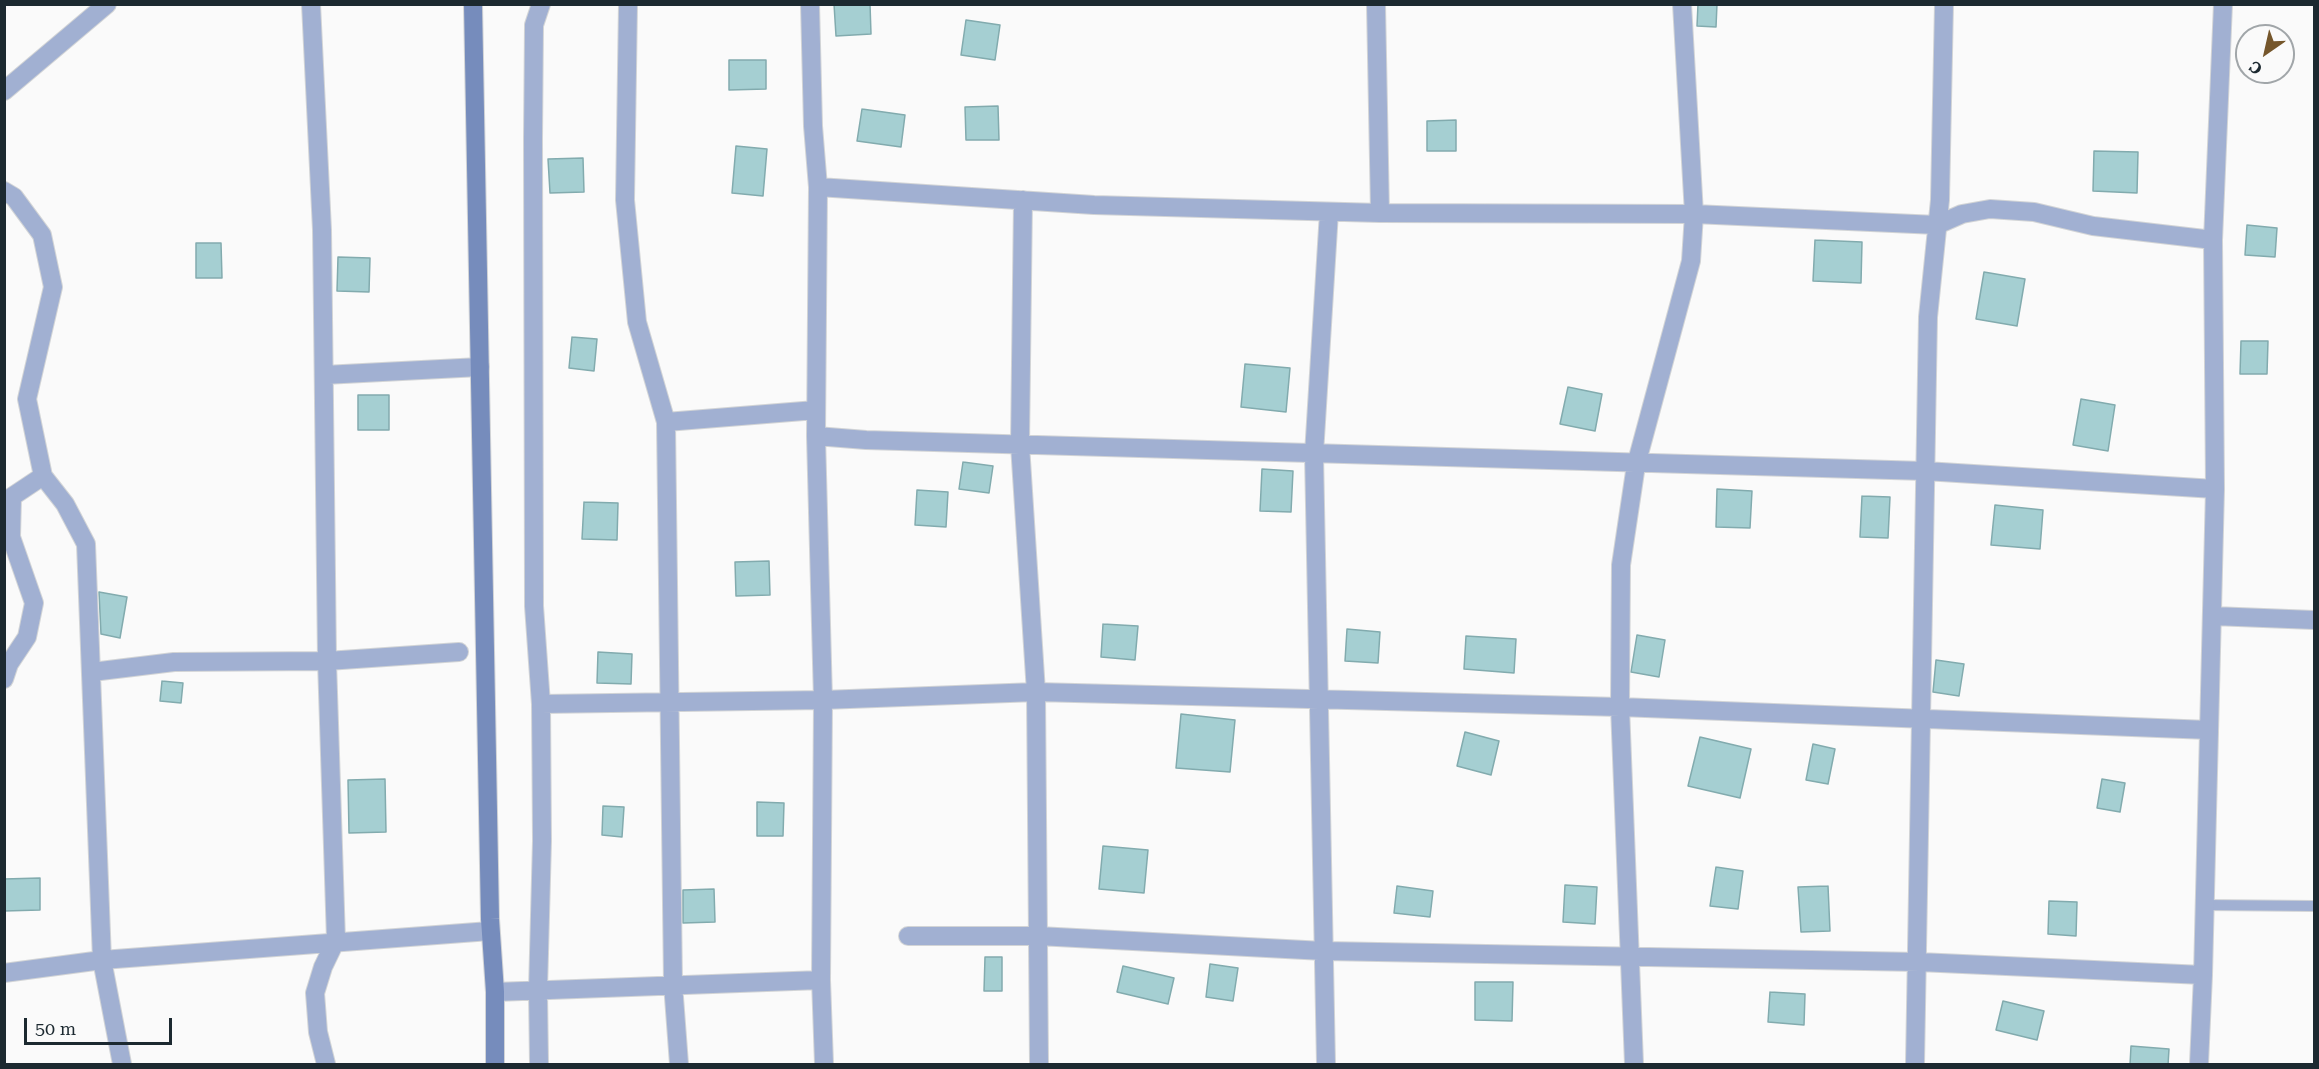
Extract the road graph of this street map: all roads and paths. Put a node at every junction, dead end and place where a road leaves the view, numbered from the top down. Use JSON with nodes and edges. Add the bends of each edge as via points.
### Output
{"nodes":[{"id":1,"x":107,"y":4,"type":"edge"},
{"id":2,"x":311,"y":4,"type":"edge"},
{"id":3,"x":473,"y":4,"type":"edge"},
{"id":4,"x":541,"y":4,"type":"edge"},
{"id":5,"x":628,"y":4,"type":"edge"},
{"id":6,"x":810,"y":4,"type":"edge"},
{"id":7,"x":1376,"y":4,"type":"edge"},
{"id":8,"x":1682,"y":4,"type":"edge"},
{"id":9,"x":1944,"y":4,"type":"edge"},
{"id":10,"x":2219,"y":5,"type":"edge"},
{"id":11,"x":4,"y":91,"type":"edge"},
{"id":12,"x":818,"y":187,"type":"junction"},
{"id":13,"x":4,"y":191,"type":"edge"},
{"id":14,"x":1023,"y":200,"type":"junction"},
{"id":15,"x":1329,"y":212,"type":"junction"},
{"id":16,"x":1380,"y":213,"type":"junction"},
{"id":17,"x":1694,"y":214,"type":"junction"},
{"id":18,"x":1937,"y":225,"type":"junction"},
{"id":19,"x":2212,"y":240,"type":"junction"},
{"id":20,"x":480,"y":367,"type":"junction"},
{"id":21,"x":324,"y":375,"type":"junction"},
{"id":22,"x":816,"y":410,"type":"junction"},
{"id":23,"x":666,"y":422,"type":"junction"},
{"id":24,"x":816,"y":436,"type":"junction"},
{"id":25,"x":1020,"y":445,"type":"junction"},
{"id":26,"x":1314,"y":454,"type":"junction"},
{"id":27,"x":1636,"y":465,"type":"junction"},
{"id":28,"x":1925,"y":471,"type":"junction"},
{"id":29,"x":43,"y":476,"type":"junction"},
{"id":30,"x":2216,"y":489,"type":"junction"},
{"id":31,"x":8,"y":499,"type":"edge"},
{"id":32,"x":2213,"y":616,"type":"junction"},
{"id":33,"x":2314,"y":620,"type":"edge"},
{"id":34,"x":459,"y":652,"type":"dead end"},
{"id":35,"x":327,"y":661,"type":"junction"},
{"id":36,"x":92,"y":672,"type":"junction"},
{"id":37,"x":4,"y":679,"type":"edge"},
{"id":38,"x":1036,"y":692,"type":"junction"},
{"id":39,"x":1319,"y":699,"type":"junction"},
{"id":40,"x":823,"y":700,"type":"junction"},
{"id":41,"x":669,"y":701,"type":"junction"},
{"id":42,"x":541,"y":704,"type":"junction"},
{"id":43,"x":1620,"y":707,"type":"junction"},
{"id":44,"x":1923,"y":718,"type":"junction"},
{"id":45,"x":2209,"y":730,"type":"junction"},
{"id":46,"x":2204,"y":905,"type":"junction"},
{"id":47,"x":2314,"y":906,"type":"edge"},
{"id":48,"x":490,"y":931,"type":"junction"},
{"id":49,"x":908,"y":936,"type":"dead end"},
{"id":50,"x":1038,"y":936,"type":"junction"},
{"id":51,"x":336,"y":940,"type":"junction"},
{"id":52,"x":1324,"y":951,"type":"junction"},
{"id":53,"x":1630,"y":957,"type":"junction"},
{"id":54,"x":102,"y":960,"type":"junction"},
{"id":55,"x":1919,"y":962,"type":"junction"},
{"id":56,"x":4,"y":973,"type":"edge"},
{"id":57,"x":2204,"y":975,"type":"junction"},
{"id":58,"x":821,"y":980,"type":"junction"},
{"id":59,"x":673,"y":984,"type":"junction"},
{"id":60,"x":538,"y":990,"type":"junction"},
{"id":61,"x":495,"y":992,"type":"junction"},
{"id":62,"x":122,"y":1065,"type":"edge"},
{"id":63,"x":326,"y":1065,"type":"edge"},
{"id":64,"x":495,"y":1065,"type":"edge"},
{"id":65,"x":539,"y":1065,"type":"edge"},
{"id":66,"x":679,"y":1065,"type":"edge"},
{"id":67,"x":824,"y":1065,"type":"edge"},
{"id":68,"x":1039,"y":1065,"type":"edge"},
{"id":69,"x":1326,"y":1065,"type":"edge"},
{"id":70,"x":1634,"y":1065,"type":"edge"},
{"id":71,"x":1915,"y":1065,"type":"edge"},
{"id":72,"x":2199,"y":1065,"type":"edge"}],
"edges":[{"from":1,"to":11,"type":"street"},
{"from":2,"to":21,"type":"street","via":[[322,230]]},
{"from":3,"to":20,"type":"street"},
{"from":4,"to":42,"type":"street","via":[[534,25],[533,140],[534,606]]},
{"from":5,"to":23,"type":"street","via":[[625,200],[637,321]]},
{"from":6,"to":12,"type":"street"},
{"from":7,"to":16,"type":"street"},
{"from":8,"to":17,"type":"street"},
{"from":9,"to":18,"type":"street"},
{"from":10,"to":19,"type":"street"},
{"from":12,"to":14,"type":"street"},
{"from":12,"to":22,"type":"street"},
{"from":13,"to":29,"type":"street","via":[[14,197],[42,235],[53,287],[27,399]]},
{"from":14,"to":15,"type":"street"},
{"from":14,"to":25,"type":"street"},
{"from":15,"to":16,"type":"street"},
{"from":15,"to":26,"type":"street"},
{"from":16,"to":17,"type":"street"},
{"from":17,"to":18,"type":"street"},
{"from":17,"to":27,"type":"street","via":[[1691,261]]},
{"from":18,"to":19,"type":"street","via":[[1962,213],[1990,209],[2034,212],[2093,225]]},
{"from":18,"to":28,"type":"street","via":[[1928,317]]},
{"from":19,"to":30,"type":"street"},
{"from":20,"to":21,"type":"street"},
{"from":20,"to":48,"type":"street"},
{"from":21,"to":35,"type":"street"},
{"from":22,"to":23,"type":"street"},
{"from":22,"to":24,"type":"street"},
{"from":23,"to":41,"type":"street"},
{"from":24,"to":25,"type":"street"},
{"from":24,"to":40,"type":"street"},
{"from":25,"to":26,"type":"street"},
{"from":25,"to":38,"type":"street"},
{"from":26,"to":27,"type":"street"},
{"from":26,"to":39,"type":"street"},
{"from":27,"to":28,"type":"street"},
{"from":27,"to":43,"type":"street","via":[[1621,566]]},
{"from":28,"to":30,"type":"street"},
{"from":28,"to":44,"type":"street"},
{"from":29,"to":31,"type":"street"},
{"from":29,"to":36,"type":"street","via":[[65,504],[86,544]]},
{"from":30,"to":32,"type":"street"},
{"from":31,"to":37,"type":"street","via":[[11,537],[34,603],[27,637]]},
{"from":32,"to":33,"type":"street"},
{"from":32,"to":45,"type":"street"},
{"from":34,"to":35,"type":"street"},
{"from":35,"to":36,"type":"street","via":[[174,662]]},
{"from":35,"to":51,"type":"street"},
{"from":36,"to":54,"type":"street"},
{"from":38,"to":39,"type":"street"},
{"from":38,"to":40,"type":"street"},
{"from":38,"to":50,"type":"street"},
{"from":39,"to":43,"type":"street"},
{"from":39,"to":52,"type":"street"},
{"from":40,"to":41,"type":"street"},
{"from":40,"to":58,"type":"street"},
{"from":41,"to":42,"type":"street"},
{"from":41,"to":59,"type":"street"},
{"from":42,"to":60,"type":"street"},
{"from":43,"to":44,"type":"street"},
{"from":43,"to":53,"type":"street"},
{"from":44,"to":45,"type":"street"},
{"from":44,"to":55,"type":"street"},
{"from":45,"to":46,"type":"street"},
{"from":46,"to":47,"type":"lane"},
{"from":46,"to":57,"type":"street"},
{"from":48,"to":51,"type":"street"},
{"from":48,"to":61,"type":"street"},
{"from":49,"to":50,"type":"street"},
{"from":50,"to":52,"type":"street"},
{"from":50,"to":68,"type":"street"},
{"from":51,"to":54,"type":"street"},
{"from":51,"to":63,"type":"street","via":[[315,993]]},
{"from":52,"to":53,"type":"street"},
{"from":52,"to":69,"type":"street"},
{"from":53,"to":55,"type":"street"},
{"from":53,"to":70,"type":"street"},
{"from":54,"to":56,"type":"street"},
{"from":54,"to":62,"type":"street"},
{"from":55,"to":57,"type":"street"},
{"from":55,"to":71,"type":"street"},
{"from":57,"to":72,"type":"street"},
{"from":58,"to":59,"type":"street"},
{"from":58,"to":67,"type":"street"},
{"from":59,"to":60,"type":"street"},
{"from":59,"to":66,"type":"street"},
{"from":60,"to":61,"type":"street"},
{"from":60,"to":65,"type":"street"},
{"from":61,"to":64,"type":"street"}]}
